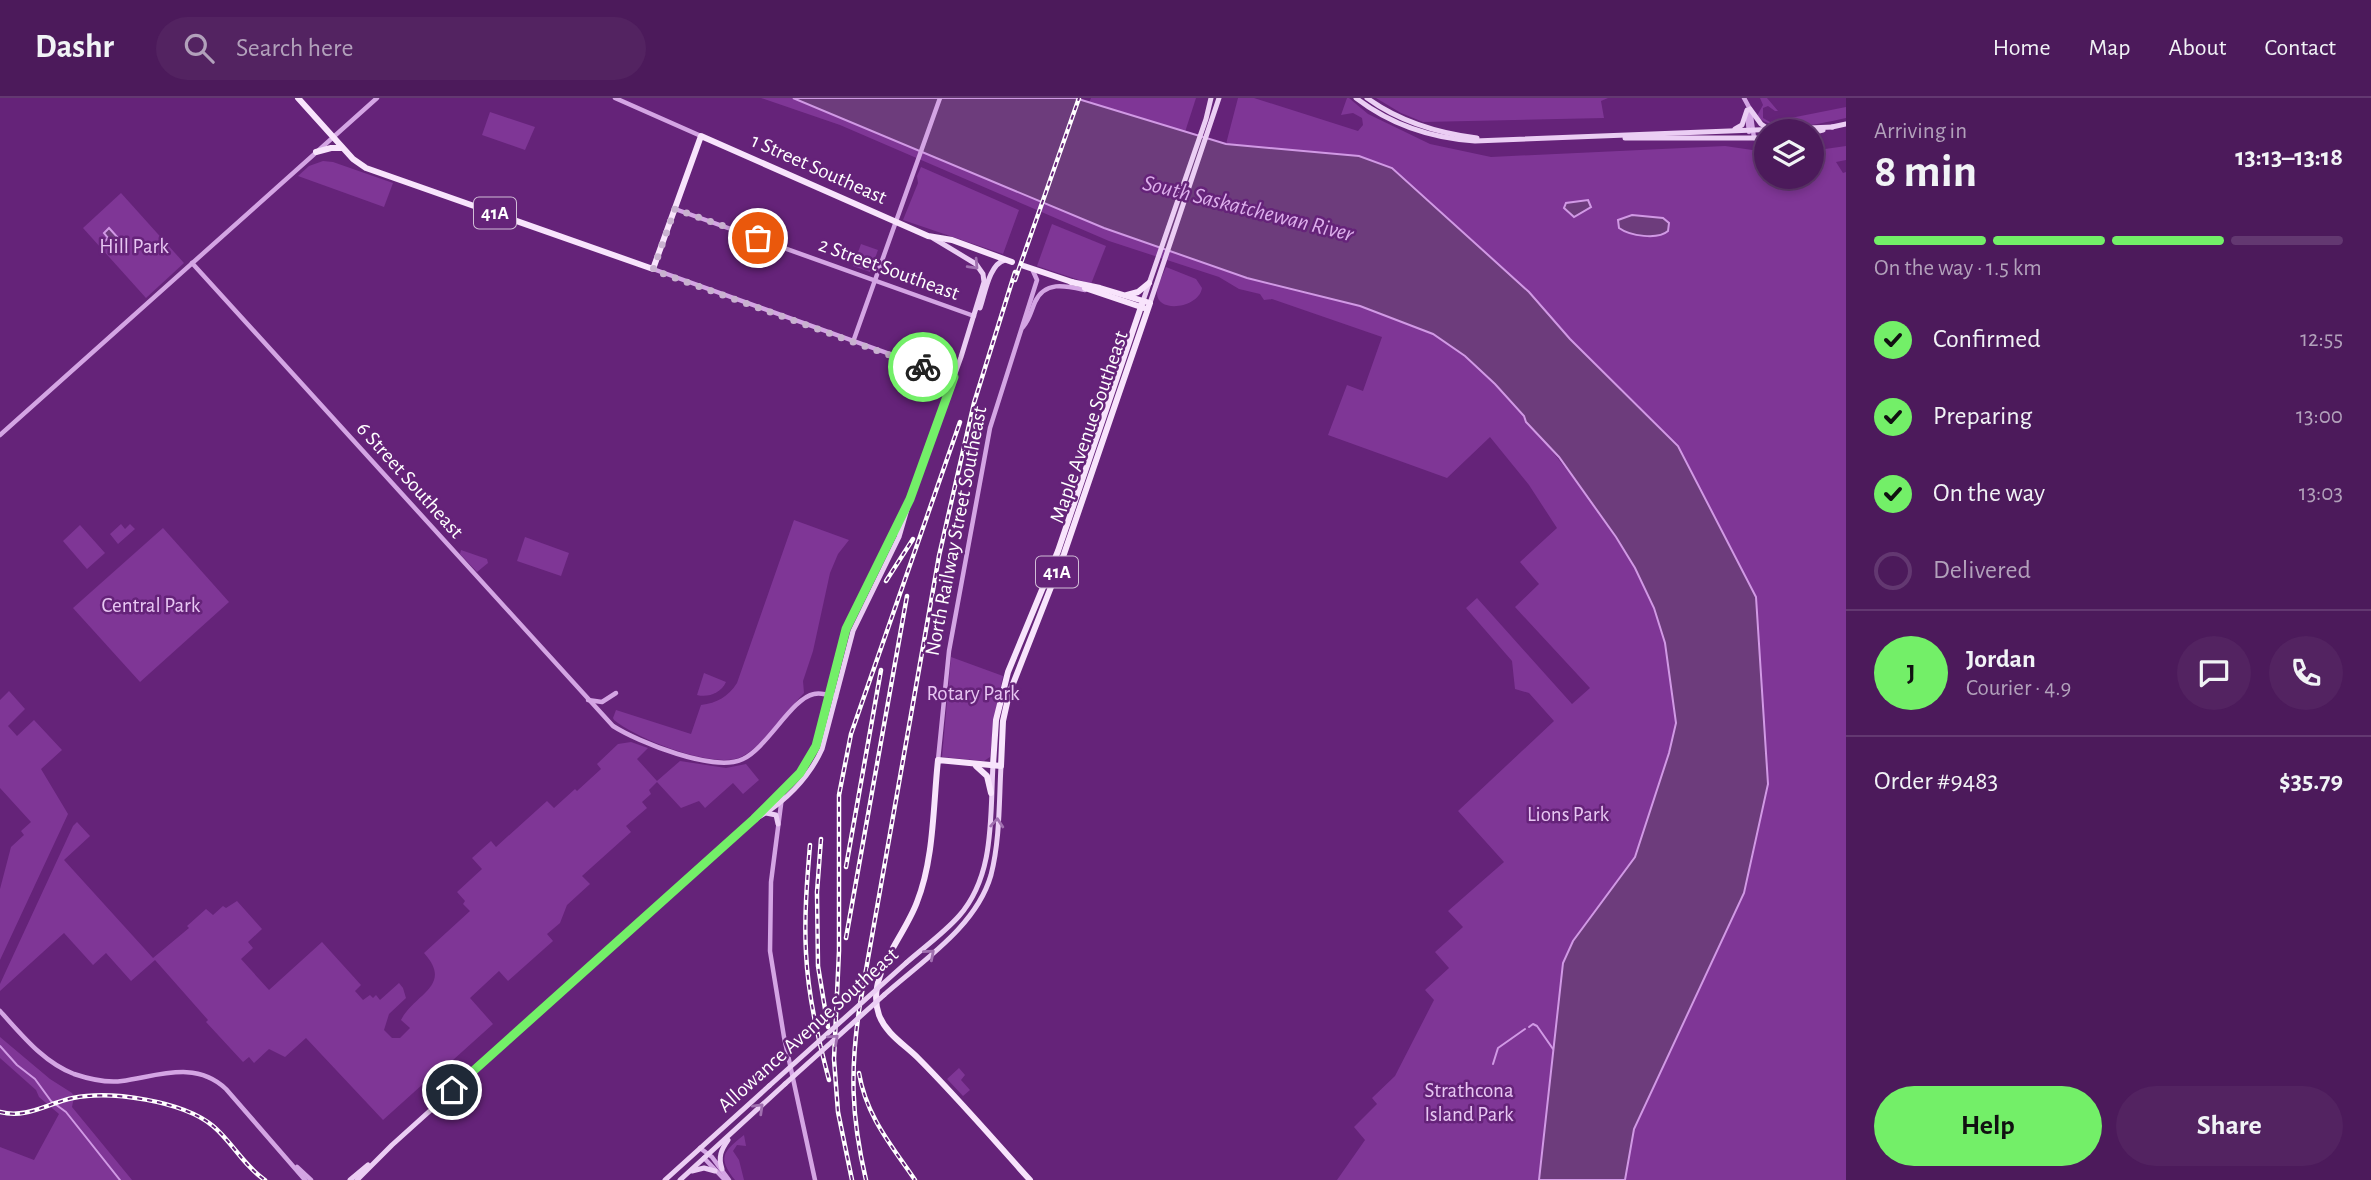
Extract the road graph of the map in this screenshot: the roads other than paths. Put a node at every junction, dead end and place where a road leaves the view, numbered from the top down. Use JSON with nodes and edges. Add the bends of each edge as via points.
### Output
{"nodes":[{"id":1,"x":298,"y":98,"type":"edge"},
{"id":2,"x":377,"y":98,"type":"edge"},
{"id":3,"x":615,"y":98,"type":"edge"},
{"id":4,"x":940,"y":98,"type":"edge"},
{"id":5,"x":1211,"y":98,"type":"edge"},
{"id":6,"x":1219,"y":98,"type":"edge"},
{"id":7,"x":1356,"y":98,"type":"edge"},
{"id":8,"x":1367,"y":98,"type":"edge"},
{"id":9,"x":1744,"y":98,"type":"edge"},
{"id":10,"x":1748,"y":110,"type":"junction"},
{"id":11,"x":1756,"y":119,"type":"edge"},
{"id":12,"x":1209,"y":120,"type":"junction"},
{"id":13,"x":1751,"y":130,"type":"junction"},
{"id":14,"x":1754,"y":130,"type":"edge"},
{"id":15,"x":1732,"y":131,"type":"junction"},
{"id":16,"x":701,"y":136,"type":"junction"},
{"id":17,"x":1601,"y":136,"type":"junction"},
{"id":18,"x":333,"y":137,"type":"junction"},
{"id":19,"x":1752,"y":138,"type":"joint"},
{"id":20,"x":1494,"y":140,"type":"junction"},
{"id":21,"x":343,"y":148,"type":"junction"},
{"id":22,"x":316,"y":152,"type":"junction"},
{"id":23,"x":675,"y":209,"type":"junction"},
{"id":24,"x":896,"y":222,"type":"junction"},
{"id":25,"x":928,"y":236,"type":"junction"},
{"id":26,"x":1009,"y":261,"type":"joint"},
{"id":27,"x":192,"y":263,"type":"junction"},
{"id":28,"x":1028,"y":268,"type":"joint"},
{"id":29,"x":653,"y":270,"type":"junction"},
{"id":30,"x":1156,"y":274,"type":"junction"},
{"id":31,"x":876,"y":281,"type":"junction"},
{"id":32,"x":1071,"y":282,"type":"junction"},
{"id":33,"x":1149,"y":283,"type":"junction"},
{"id":34,"x":1099,"y":293,"type":"junction"},
{"id":35,"x":1125,"y":295,"type":"junction"},
{"id":36,"x":1145,"y":305,"type":"junction"},
{"id":37,"x":975,"y":316,"type":"junction"},
{"id":38,"x":1023,"y":328,"type":"junction"},
{"id":39,"x":853,"y":342,"type":"junction"},
{"id":40,"x":954,"y":377,"type":"junction"},
{"id":41,"x":0,"y":435,"type":"edge"},
{"id":42,"x":616,"y":693,"type":"dead end"},
{"id":43,"x":832,"y":696,"type":"junction"},
{"id":44,"x":588,"y":701,"type":"junction"},
{"id":45,"x":938,"y":760,"type":"junction"},
{"id":46,"x":971,"y":763,"type":"junction"},
{"id":47,"x":993,"y":765,"type":"junction"},
{"id":48,"x":1001,"y":766,"type":"junction"},
{"id":49,"x":783,"y":789,"type":"junction"},
{"id":50,"x":991,"y":793,"type":"junction"},
{"id":51,"x":783,"y":799,"type":"junction"},
{"id":52,"x":766,"y":813,"type":"junction"},
{"id":53,"x":754,"y":819,"type":"junction"},
{"id":54,"x":778,"y":824,"type":"junction"},
{"id":55,"x":969,"y":902,"type":"joint"},
{"id":56,"x":973,"y":911,"type":"joint"},
{"id":57,"x":0,"y":1011,"type":"edge"},
{"id":58,"x":733,"y":1133,"type":"junction"},
{"id":59,"x":392,"y":1145,"type":"junction"},
{"id":60,"x":700,"y":1149,"type":"junction"},
{"id":61,"x":707,"y":1156,"type":"junction"},
{"id":62,"x":291,"y":1161,"type":"junction"},
{"id":63,"x":719,"y":1170,"type":"junction"},
{"id":64,"x":686,"y":1174,"type":"junction"},
{"id":65,"x":359,"y":1179,"type":"edge"},
{"id":66,"x":305,"y":1180,"type":"edge"},
{"id":67,"x":311,"y":1180,"type":"edge"},
{"id":68,"x":350,"y":1180,"type":"edge"},
{"id":69,"x":665,"y":1180,"type":"edge"},
{"id":70,"x":680,"y":1180,"type":"edge"},
{"id":71,"x":727,"y":1180,"type":"edge"},
{"id":72,"x":815,"y":1180,"type":"edge"},
{"id":73,"x":1030,"y":1180,"type":"edge"}],
"edges":[{"from":1,"to":18,"type":"main road","number":"41A"},
{"from":2,"to":18,"type":"street"},
{"from":3,"to":16,"type":"street","name":"1 Street Southeast"},
{"from":4,"to":24,"type":"street"},
{"from":5,"to":12,"type":"main road"},
{"from":6,"to":12,"type":"main road"},
{"from":7,"to":20,"type":"main road","via":[[1416,131],[1456,140]]},
{"from":8,"to":20,"type":"main road","via":[[1414,124],[1451,135]]},
{"from":9,"to":10,"type":"street"},
{"from":10,"to":11,"type":"main road"},
{"from":10,"to":13,"type":"street"},
{"from":10,"to":15,"type":"main road","via":[[1742,125]]},
{"from":12,"to":30,"type":"main road"},
{"from":13,"to":14,"type":"main road"},
{"from":13,"to":15,"type":"main road"},
{"from":13,"to":19,"type":"street"},
{"from":15,"to":17,"type":"main road"},
{"from":16,"to":23,"type":"main road"},
{"from":16,"to":24,"type":"main road","name":"1 Street Southeast"},
{"from":17,"to":19,"type":"main road"},
{"from":17,"to":20,"type":"main road"},
{"from":18,"to":21,"type":"main road","number":"41A"},
{"from":18,"to":22,"type":"street"},
{"from":21,"to":22,"type":"main road"},
{"from":21,"to":29,"type":"main road","number":"41A","via":[[366,168]]},
{"from":22,"to":27,"type":"street"},
{"from":23,"to":29,"type":"main road"},
{"from":23,"to":31,"type":"street","name":"2 Street Southeast"},
{"from":24,"to":25,"type":"main road","name":"1 Street Southeast"},
{"from":24,"to":31,"type":"street"},
{"from":25,"to":26,"type":"main road","name":"1 Street Southeast"},
{"from":25,"to":37,"type":"main road","one_way":true,"via":[[980,269],[984,282]]},
{"from":26,"to":37,"type":"main road","via":[[1000,261],[995,267]]},
{"from":27,"to":41,"type":"street"},
{"from":27,"to":44,"type":"street","name":"6 Street Southeast"},
{"from":28,"to":32,"type":"main road"},
{"from":28,"to":38,"type":"street","name":"North Railway Street Southeast","via":[[1037,274],[1037,280]]},
{"from":29,"to":39,"type":"street"},
{"from":30,"to":33,"type":"main road","name":"Maple Avenue Southeast"},
{"from":30,"to":36,"type":"main road","name":"Maple Avenue Southeast"},
{"from":31,"to":37,"type":"street","name":"2 Street Southeast"},
{"from":31,"to":39,"type":"street"},
{"from":32,"to":34,"type":"main road"},
{"from":32,"to":35,"type":"main road"},
{"from":33,"to":35,"type":"main road"},
{"from":33,"to":36,"type":"main road","name":"Maple Avenue Southeast"},
{"from":34,"to":36,"type":"main road"},
{"from":34,"to":38,"type":"street","name":"North Railway Street Southeast","via":[[1065,285],[1048,288],[1036,299]]},
{"from":35,"to":36,"type":"main road"},
{"from":36,"to":47,"type":"main road","name":"Maple Avenue Southeast","number":"41A","via":[[1058,551],[1006,676],[996,720]]},
{"from":36,"to":48,"type":"main road","name":"Maple Avenue Southeast","number":"41A","via":[[1064,554],[1009,694]]},
{"from":37,"to":40,"type":"main road"},
{"from":38,"to":45,"type":"street","name":"North Railway Street Southeast","via":[[990,428],[949,651]]},
{"from":39,"to":40,"type":"street"},
{"from":40,"to":43,"type":"main road","via":[[910,499],[846,629]]},
{"from":42,"to":44,"type":"street","via":[[602,702]]},
{"from":43,"to":44,"type":"street","name":"6 Street Southeast","via":[[817,693],[805,698],[756,750],[733,763],[681,755],[620,730]]},
{"from":43,"to":49,"type":"main road","via":[[816,746],[800,773]]},
{"from":43,"to":51,"type":"main road","via":[[818,758]]},
{"from":45,"to":46,"type":"main road"},
{"from":45,"to":73,"type":"main road","name":"North Railway Street Southeast","via":[[924,883],[883,967],[877,984],[878,1012],[888,1030]]},
{"from":46,"to":47,"type":"main road"},
{"from":46,"to":50,"type":"main road","via":[[986,773]]},
{"from":47,"to":48,"type":"main road"},
{"from":47,"to":50,"type":"main road","name":"Maple Avenue Southeast"},
{"from":56,"to":48,"type":"main road","name":"Maple Avenue Southeast","one_way":true,"via":[[993,865]]},
{"from":49,"to":51,"type":"street"},
{"from":49,"to":53,"type":"main road"},
{"from":50,"to":55,"type":"main road","name":"Maple Avenue Southeast","via":[[987,859]]},
{"from":51,"to":52,"type":"main road"},
{"from":51,"to":54,"type":"street"},
{"from":52,"to":53,"type":"main road"},
{"from":52,"to":54,"type":"main road","via":[[776,815]]},
{"from":53,"to":59,"type":"main road"},
{"from":54,"to":72,"type":"street","via":[[771,894],[772,968]]},
{"from":55,"to":60,"type":"main road","name":"Allowance Avenue Southeast","bridge":true,"via":[[956,919]]},
{"from":58,"to":56,"type":"main road","name":"Allowance Avenue Southeast","one_way":true,"bridge":true},
{"from":57,"to":62,"type":"street","via":[[32,1045],[72,1073],[120,1081],[173,1071],[212,1079]]},
{"from":58,"to":61,"type":"main road","name":"Allowance Avenue Southeast"},
{"from":58,"to":63,"type":"main road","via":[[721,1152]]},
{"from":59,"to":65,"type":"main road"},
{"from":59,"to":68,"type":"main road"},
{"from":60,"to":61,"type":"street"},
{"from":60,"to":69,"type":"main road","name":"Allowance Avenue Southeast"},
{"from":61,"to":63,"type":"street"},
{"from":61,"to":64,"type":"main road","name":"Allowance Avenue Southeast"},
{"from":62,"to":66,"type":"street"},
{"from":62,"to":67,"type":"street"},
{"from":63,"to":64,"type":"main road","via":[[701,1168]]},
{"from":63,"to":71,"type":"street"},
{"from":64,"to":70,"type":"main road","name":"Allowance Avenue Southeast"}]}
